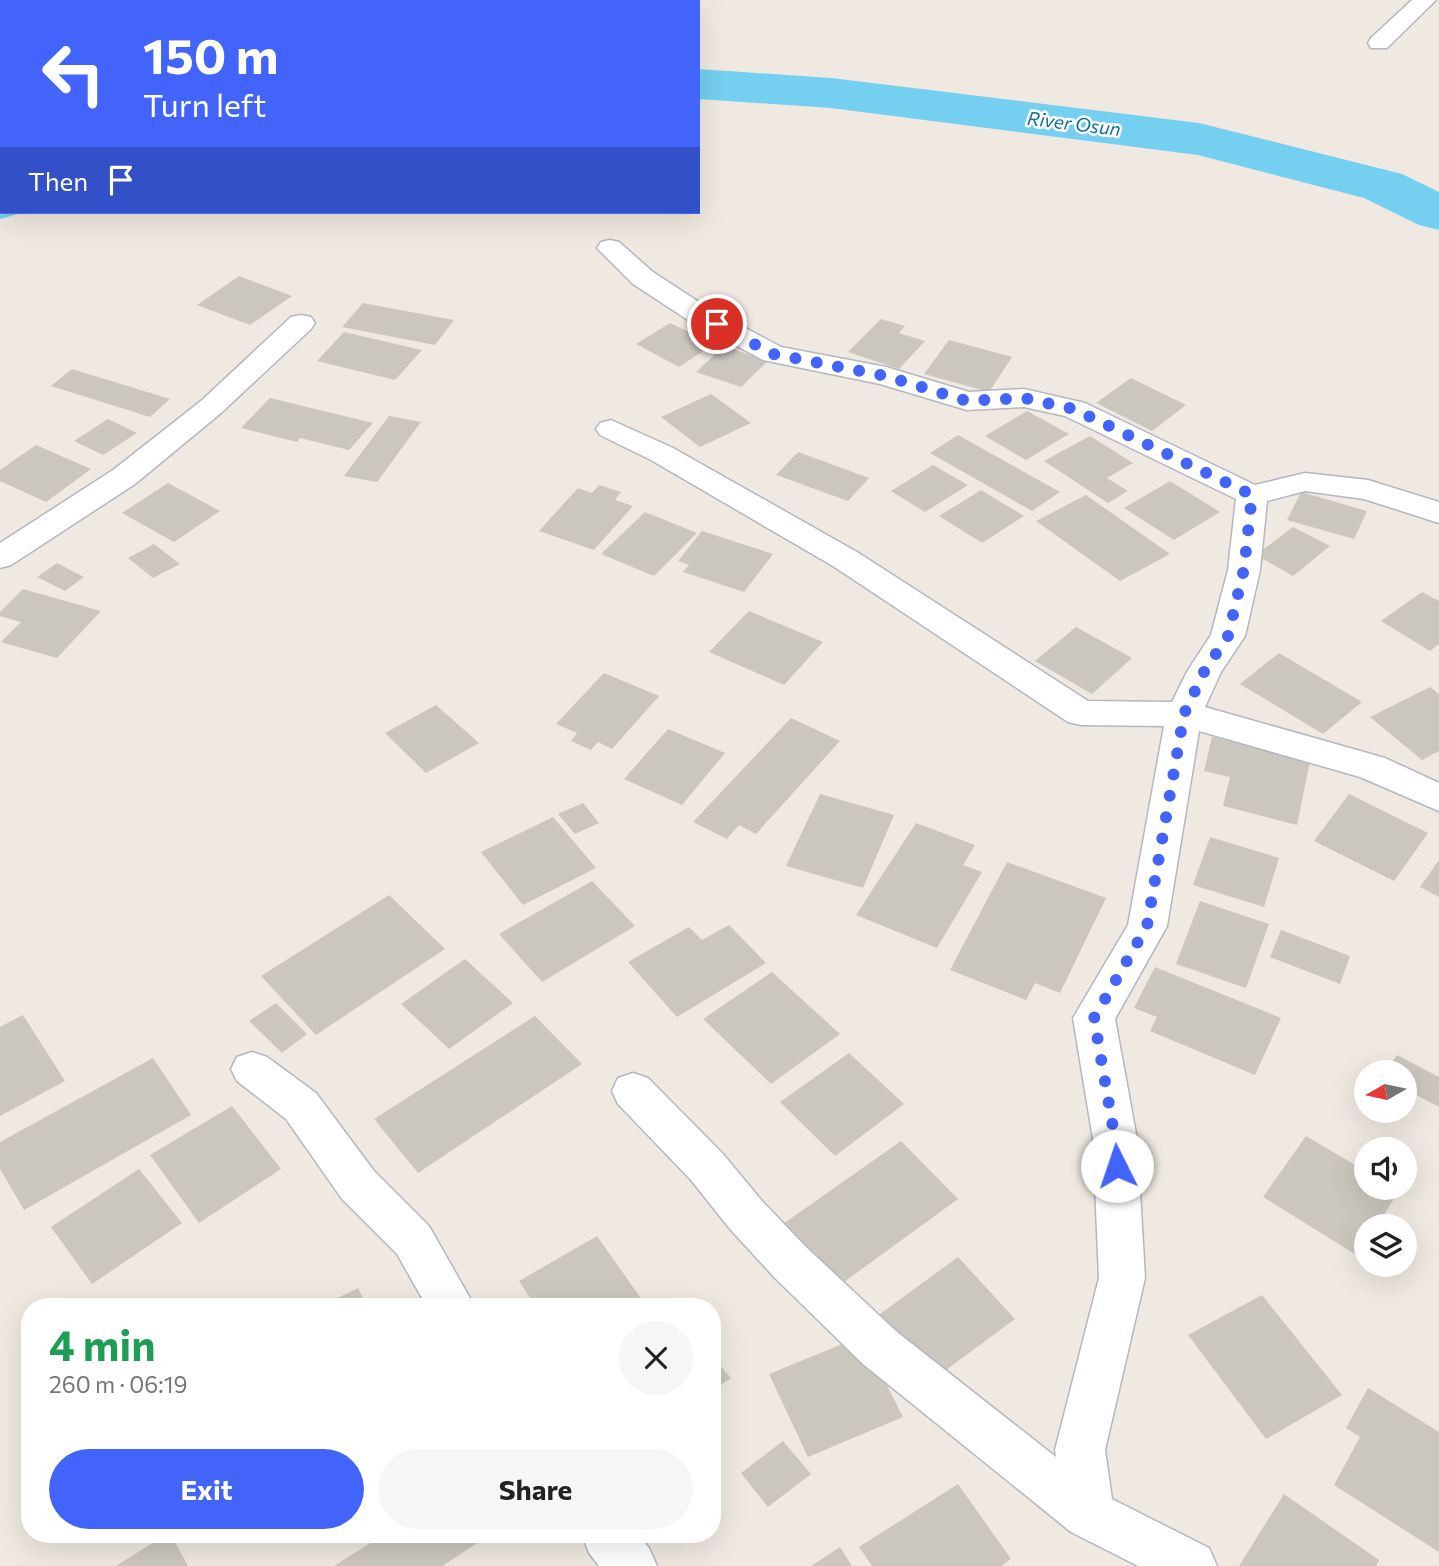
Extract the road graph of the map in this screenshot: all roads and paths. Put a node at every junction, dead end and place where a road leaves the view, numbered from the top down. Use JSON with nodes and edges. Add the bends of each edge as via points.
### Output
{"nodes":[{"id":1,"x":1425,"y":0,"type":"edge"},
{"id":2,"x":1379,"y":43,"type":"dead end"},
{"id":3,"x":610,"y":248,"type":"dead end"},
{"id":4,"x":301,"y":323,"type":"dead end"},
{"id":5,"x":611,"y":429,"type":"dead end"},
{"id":6,"x":1252,"y":495,"type":"junction"},
{"id":7,"x":1439,"y":513,"type":"edge"},
{"id":8,"x":0,"y":558,"type":"edge"},
{"id":9,"x":1184,"y":714,"type":"junction"},
{"id":10,"x":1439,"y":798,"type":"edge"},
{"id":11,"x":252,"y":1069,"type":"dead end"},
{"id":12,"x":633,"y":1091,"type":"dead end"},
{"id":13,"x":447,"y":1298,"type":"edge"},
{"id":14,"x":1089,"y":1514,"type":"junction"},
{"id":15,"x":613,"y":1543,"type":"edge"},
{"id":16,"x":631,"y":1566,"type":"edge"},
{"id":17,"x":1191,"y":1566,"type":"edge"}],
"edges":[{"from":1,"to":2,"type":"street"},
{"from":3,"to":6,"type":"street","via":[[643,278],[698,314],[773,354],[886,376],[967,401],[1024,398],[1074,409]]},
{"from":4,"to":8,"type":"street","via":[[211,407],[124,477]]},
{"from":5,"to":9,"type":"street","via":[[845,559],[1081,713]]},
{"from":6,"to":7,"type":"street","via":[[1306,482],[1368,490]]},
{"from":6,"to":9,"type":"street","via":[[1244,569],[1228,636]]},
{"from":9,"to":10,"type":"street","via":[[1372,767]]},
{"from":9,"to":14,"type":"street","via":[[1147,926],[1094,1018],[1115,1139],[1122,1278],[1080,1450]]},
{"from":11,"to":13,"type":"street","via":[[301,1106],[358,1185],[412,1240]]},
{"from":12,"to":14,"type":"street","via":[[791,1263],[880,1348]]},
{"from":14,"to":17,"type":"street"},
{"from":15,"to":16,"type":"street"}]}
